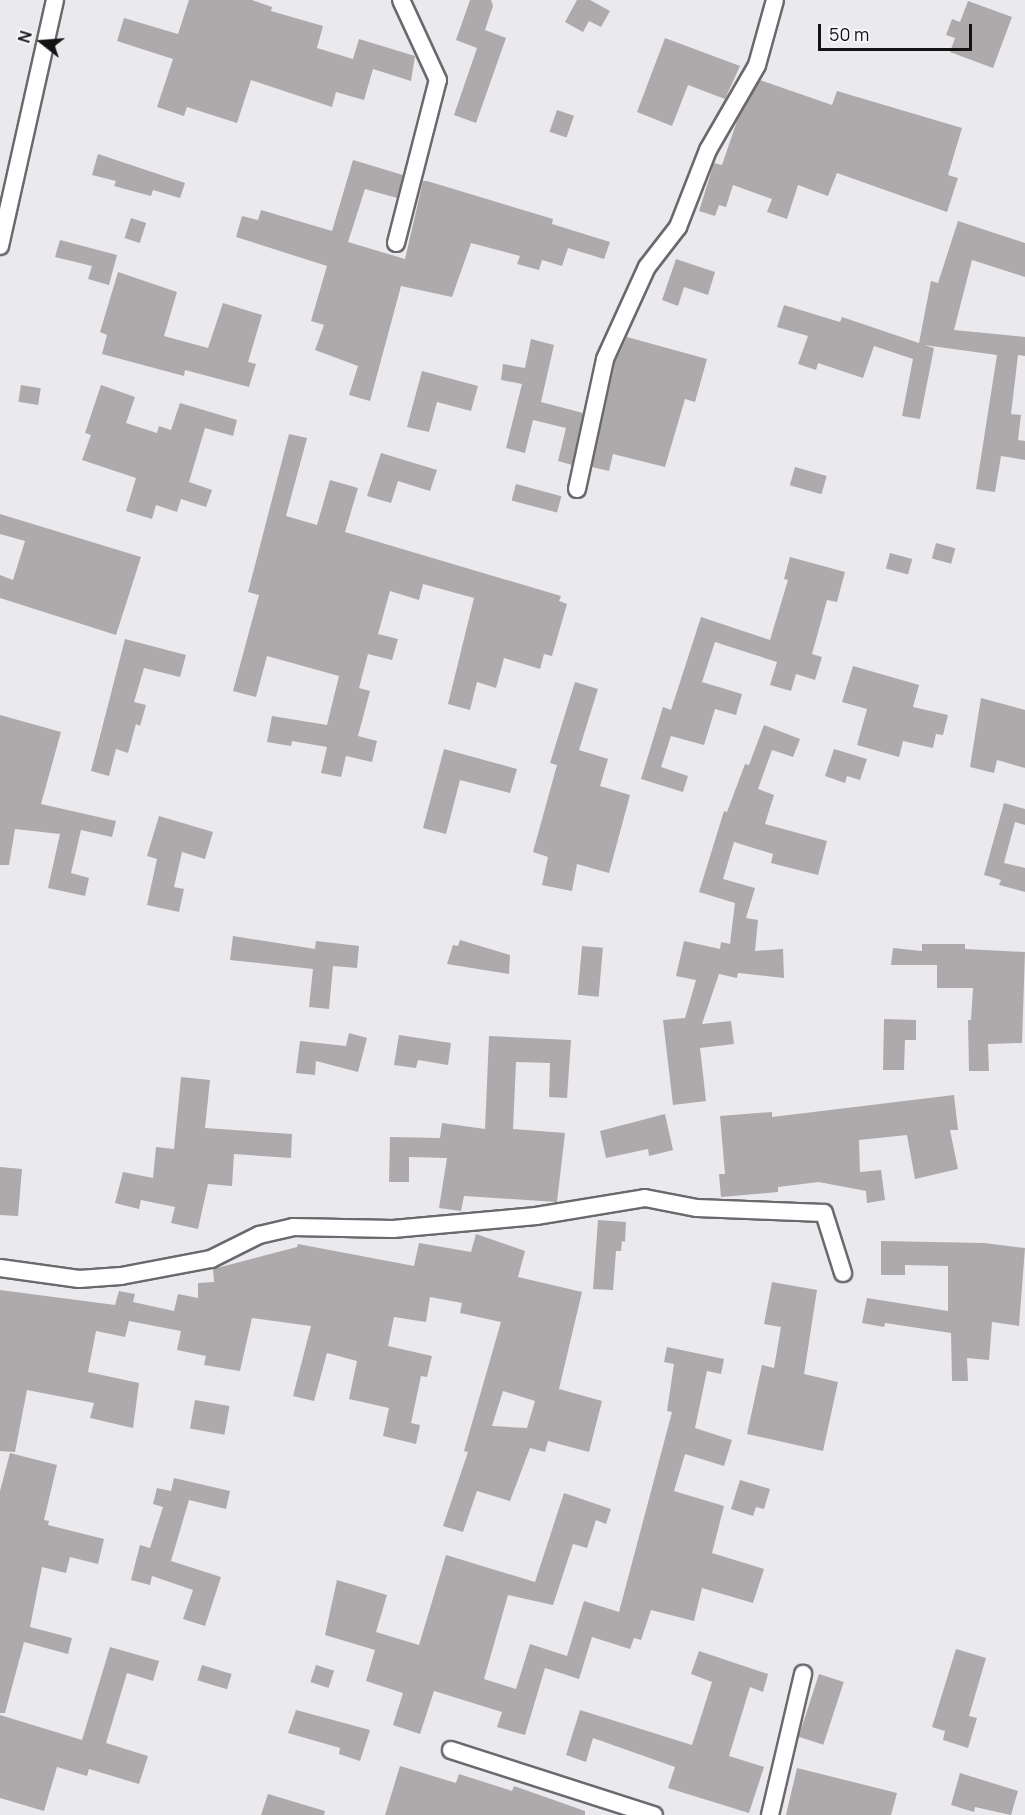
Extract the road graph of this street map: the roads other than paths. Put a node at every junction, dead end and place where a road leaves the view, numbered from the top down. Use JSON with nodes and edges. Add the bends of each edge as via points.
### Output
{"nodes":[{"id":1,"x":55,"y":0,"type":"edge"},
{"id":2,"x":401,"y":0,"type":"edge"},
{"id":3,"x":775,"y":0,"type":"edge"},
{"id":4,"x":396,"y":243,"type":"dead end"},
{"id":5,"x":0,"y":246,"type":"edge"},
{"id":6,"x":577,"y":489,"type":"dead end"},
{"id":7,"x":0,"y":1268,"type":"edge"},
{"id":8,"x":843,"y":1273,"type":"dead end"},
{"id":9,"x":803,"y":1674,"type":"dead end"},
{"id":10,"x":451,"y":1750,"type":"dead end"},
{"id":11,"x":654,"y":1815,"type":"edge"},
{"id":12,"x":770,"y":1815,"type":"edge"}],
"edges":[{"from":1,"to":5,"type":"street"},
{"from":2,"to":4,"type":"street","via":[[438,80]]},
{"from":3,"to":6,"type":"street","via":[[757,65],[708,150],[678,227],[647,267],[604,359]]},
{"from":7,"to":8,"type":"street","via":[[79,1279],[121,1276],[211,1259],[260,1235],[293,1227],[393,1229],[536,1216],[645,1197],[697,1208],[825,1213]]},
{"from":9,"to":12,"type":"street"},
{"from":10,"to":11,"type":"street"}]}
